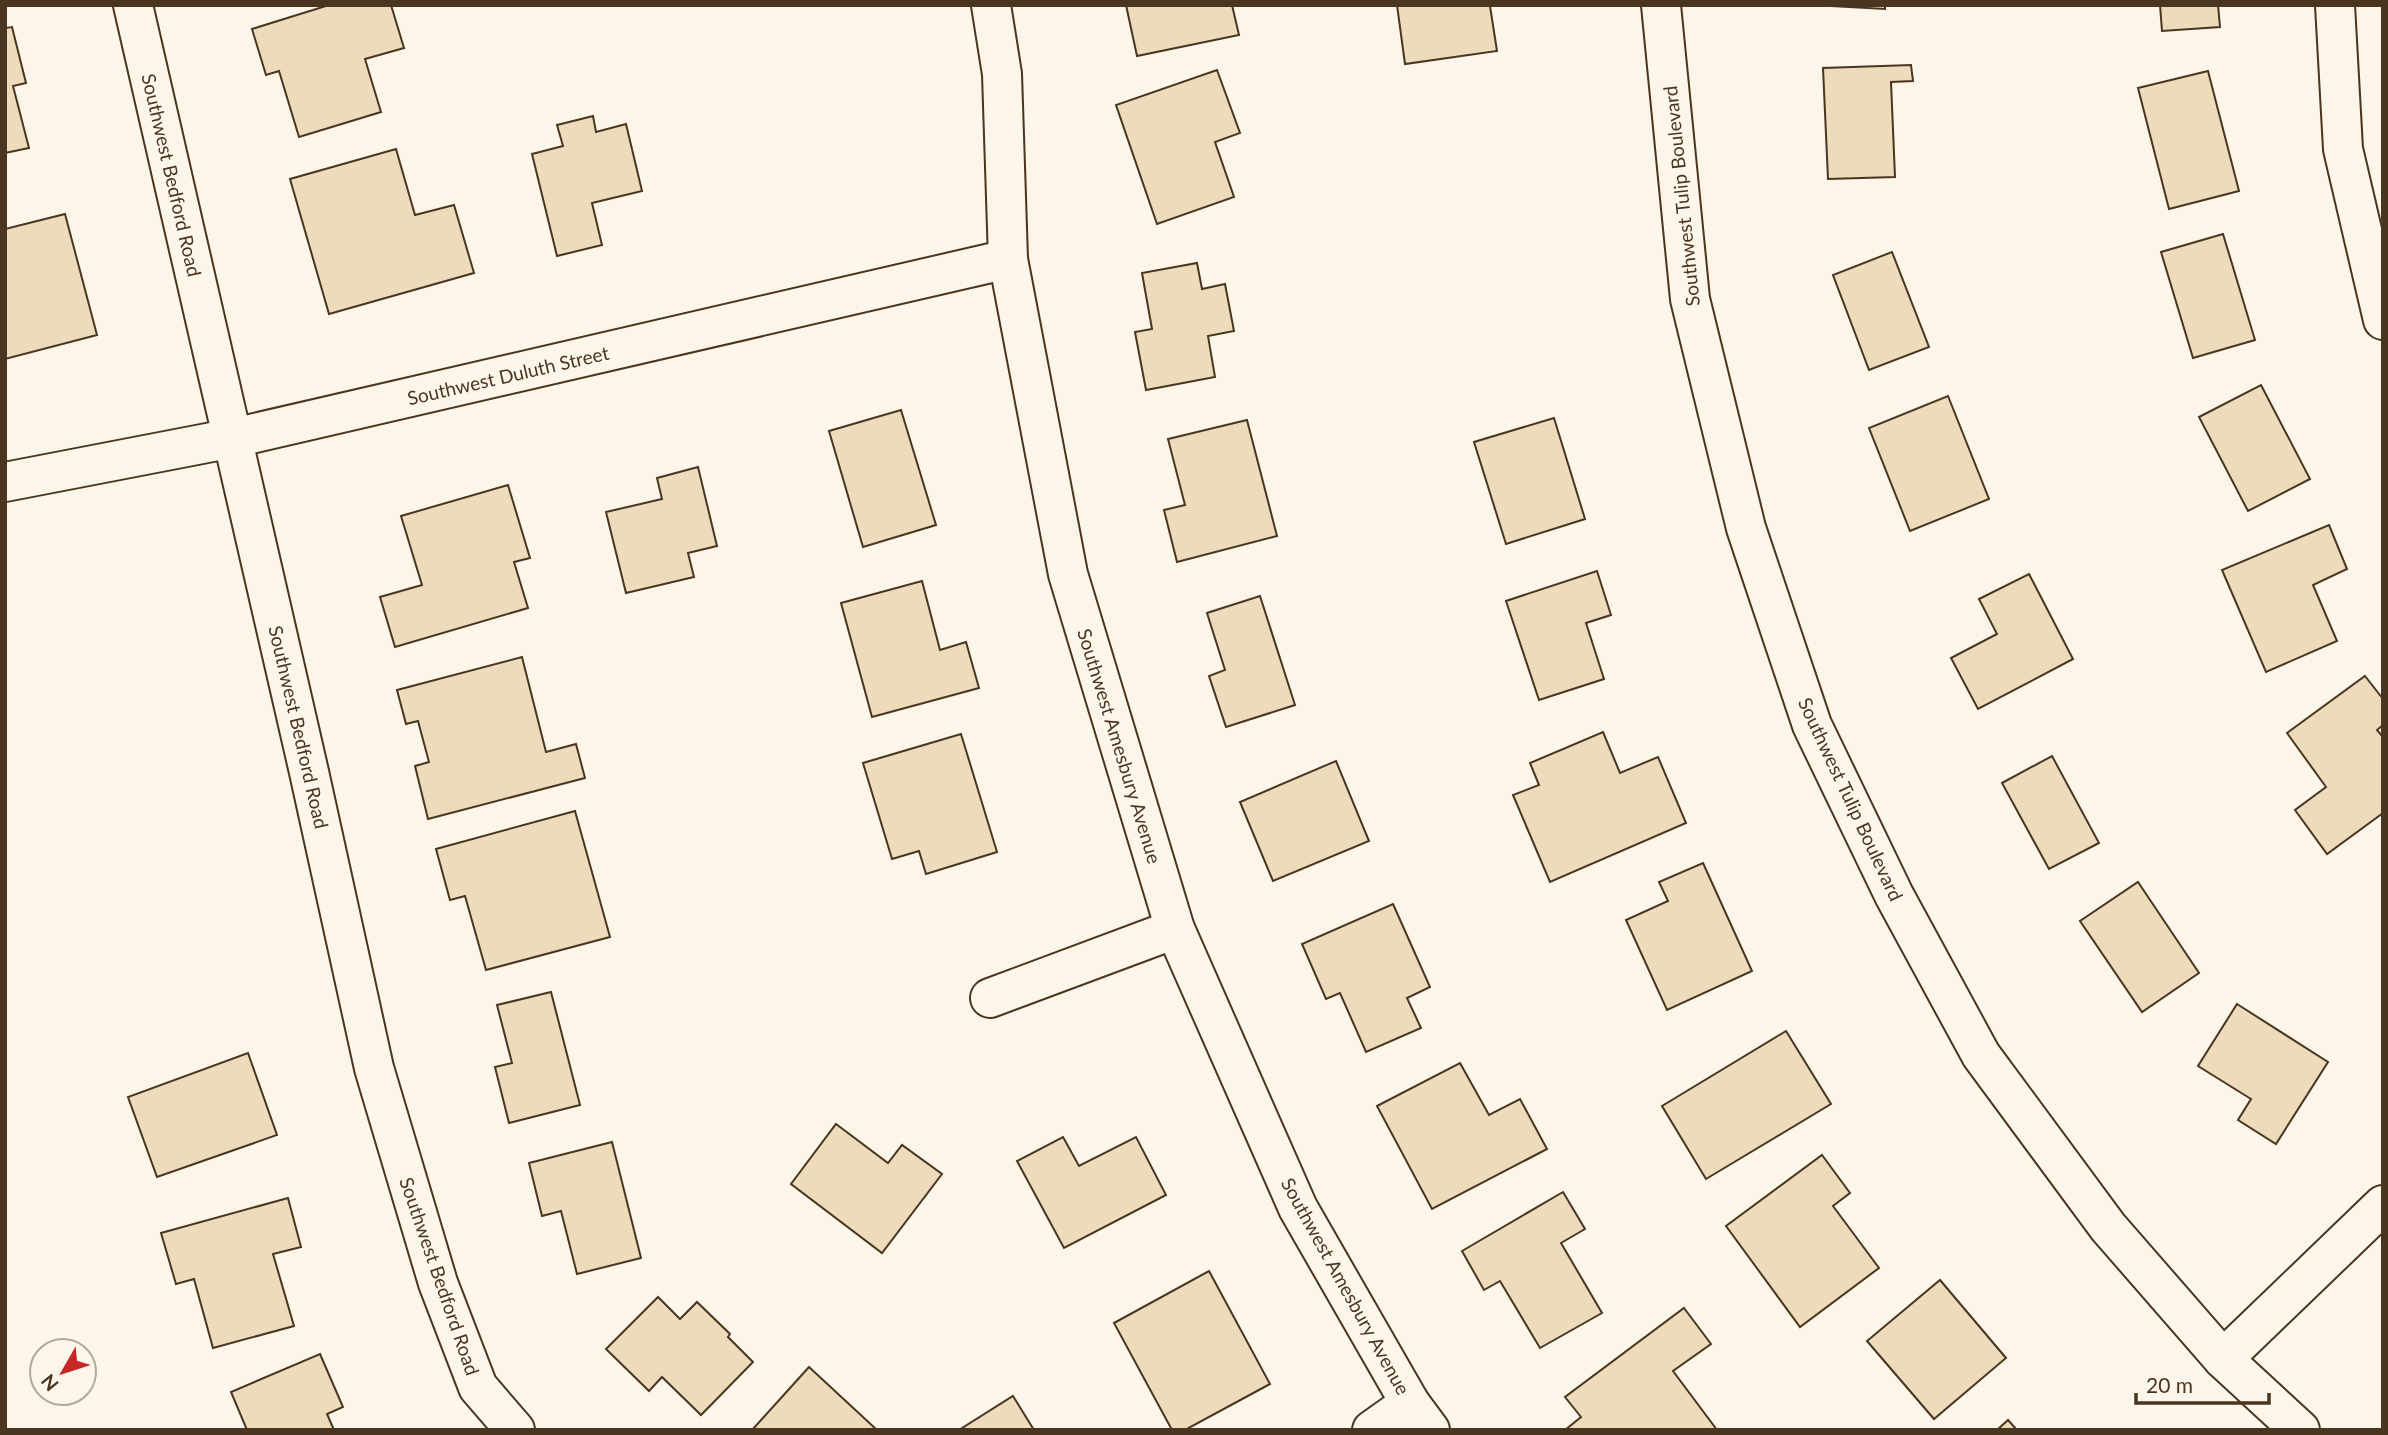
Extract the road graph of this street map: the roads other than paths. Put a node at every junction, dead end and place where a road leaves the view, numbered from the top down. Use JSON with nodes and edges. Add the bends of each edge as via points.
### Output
{"nodes":[{"id":1,"x":133,"y":5,"type":"edge"},
{"id":2,"x":991,"y":5,"type":"edge"},
{"id":3,"x":1661,"y":5,"type":"edge"},
{"id":4,"x":2336,"y":5,"type":"edge"},
{"id":5,"x":1008,"y":260,"type":"junction"},
{"id":6,"x":2383,"y":320,"type":"edge"},
{"id":7,"x":233,"y":438,"type":"junction"},
{"id":8,"x":5,"y":482,"type":"edge"},
{"id":9,"x":1175,"y":929,"type":"junction"},
{"id":10,"x":990,"y":998,"type":"dead end"},
{"id":11,"x":2383,"y":1205,"type":"edge"},
{"id":12,"x":2223,"y":1359,"type":"junction"},
{"id":13,"x":1420,"y":1416,"type":"edge"},
{"id":14,"x":515,"y":1430,"type":"edge"},
{"id":15,"x":1372,"y":1430,"type":"edge"},
{"id":16,"x":2300,"y":1430,"type":"edge"}],
"edges":[{"from":1,"to":7,"type":"street","name":"Southwest Bedford Road"},
{"from":2,"to":5,"type":"street","name":"Southwest Amesbury Avenue","via":[[1002,74]]},
{"from":3,"to":12,"type":"street","name":"Southwest Tulip Boulevard","via":[[1690,299],[1745,528],[1812,725],[1894,895],[1982,1055],[2108,1227]]},
{"from":4,"to":6,"type":"street","via":[[2343,149]]},
{"from":5,"to":7,"type":"street","name":"Southwest Duluth Street"},
{"from":5,"to":9,"type":"street","name":"Southwest Amesbury Avenue","via":[[1068,574]]},
{"from":7,"to":8,"type":"street","name":"Southwest Duluth Street"},
{"from":7,"to":14,"type":"street","name":"Southwest Bedford Road","via":[[373,1068],[438,1283],[478,1387]]},
{"from":9,"to":10,"type":"street"},
{"from":9,"to":13,"type":"street","name":"Southwest Amesbury Avenue","via":[[1298,1208]]},
{"from":11,"to":12,"type":"street"},
{"from":12,"to":16,"type":"street","name":"Southwest Tulip Boulevard"},
{"from":13,"to":15,"type":"street"}]}
